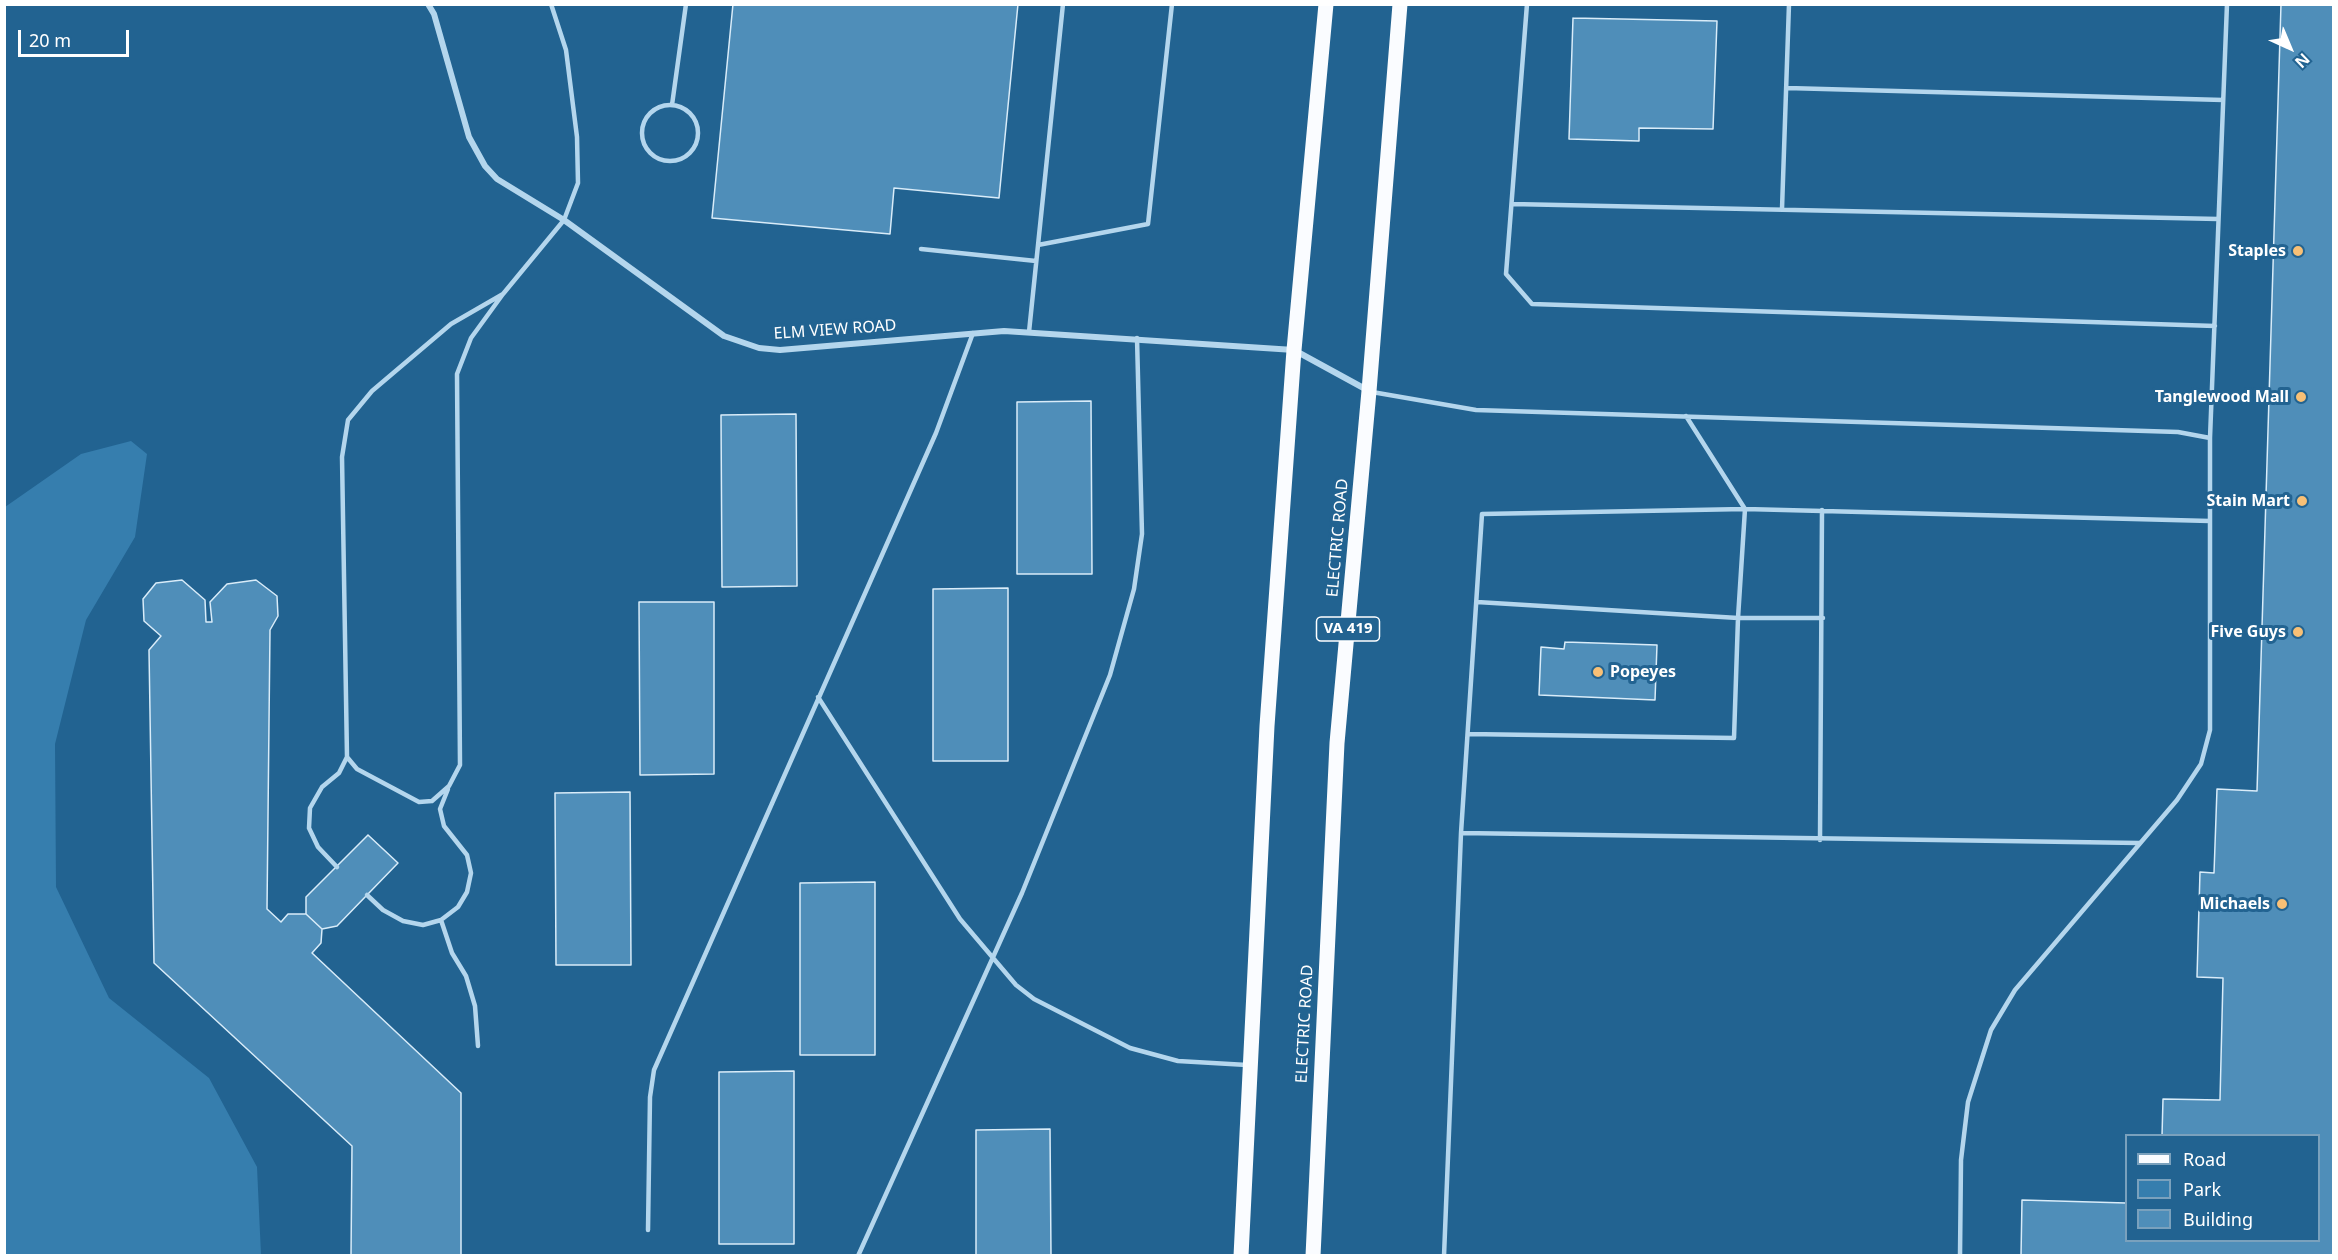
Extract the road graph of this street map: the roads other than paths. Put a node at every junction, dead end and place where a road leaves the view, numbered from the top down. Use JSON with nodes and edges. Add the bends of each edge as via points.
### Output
{"nodes":[{"id":1,"x":428,"y":4,"type":"edge"},
{"id":2,"x":551,"y":4,"type":"edge"},
{"id":3,"x":686,"y":4,"type":"edge"},
{"id":4,"x":1064,"y":4,"type":"edge"},
{"id":5,"x":1172,"y":4,"type":"edge"},
{"id":6,"x":1326,"y":4,"type":"edge"},
{"id":7,"x":1400,"y":4,"type":"edge"},
{"id":8,"x":1527,"y":4,"type":"edge"},
{"id":9,"x":1789,"y":4,"type":"edge"},
{"id":10,"x":2226,"y":4,"type":"edge"},
{"id":11,"x":1787,"y":88,"type":"junction"},
{"id":12,"x":2223,"y":100,"type":"junction"},
{"id":13,"x":672,"y":105,"type":"junction"},
{"id":14,"x":1512,"y":204,"type":"junction"},
{"id":15,"x":1782,"y":209,"type":"junction"},
{"id":16,"x":2218,"y":219,"type":"junction"},
{"id":17,"x":564,"y":220,"type":"junction"},
{"id":18,"x":1038,"y":245,"type":"junction"},
{"id":19,"x":921,"y":249,"type":"dead end"},
{"id":20,"x":1036,"y":261,"type":"junction"},
{"id":21,"x":503,"y":294,"type":"junction"},
{"id":22,"x":2214,"y":326,"type":"junction"},
{"id":23,"x":1029,"y":332,"type":"junction"},
{"id":24,"x":973,"y":333,"type":"junction"},
{"id":25,"x":1137,"y":338,"type":"junction"},
{"id":26,"x":1294,"y":350,"type":"junction"},
{"id":27,"x":1369,"y":391,"type":"junction"},
{"id":28,"x":1686,"y":416,"type":"junction"},
{"id":29,"x":2210,"y":438,"type":"junction"},
{"id":30,"x":1745,"y":510,"type":"junction"},
{"id":31,"x":1822,"y":510,"type":"junction"},
{"id":32,"x":2210,"y":521,"type":"junction"},
{"id":33,"x":1477,"y":602,"type":"junction"},
{"id":34,"x":1738,"y":618,"type":"junction"},
{"id":35,"x":1823,"y":618,"type":"junction"},
{"id":36,"x":818,"y":697,"type":"junction"},
{"id":37,"x":1468,"y":734,"type":"junction"},
{"id":38,"x":347,"y":757,"type":"junction"},
{"id":39,"x":449,"y":786,"type":"junction"},
{"id":40,"x":1461,"y":833,"type":"junction"},
{"id":41,"x":1820,"y":840,"type":"junction"},
{"id":42,"x":2139,"y":843,"type":"junction"},
{"id":43,"x":337,"y":867,"type":"dead end"},
{"id":44,"x":367,"y":895,"type":"dead end"},
{"id":45,"x":441,"y":920,"type":"junction"},
{"id":46,"x":991,"y":959,"type":"junction"},
{"id":47,"x":478,"y":1046,"type":"dead end"},
{"id":48,"x":1250,"y":1065,"type":"junction"},
{"id":49,"x":648,"y":1230,"type":"dead end"},
{"id":50,"x":858,"y":1256,"type":"edge"},
{"id":51,"x":1241,"y":1256,"type":"edge"},
{"id":52,"x":1314,"y":1256,"type":"edge"},
{"id":53,"x":1444,"y":1256,"type":"edge"},
{"id":54,"x":1960,"y":1256,"type":"edge"}],
"edges":[{"from":1,"to":17,"type":"street","name":"ELM VIEW ROAD","via":[[469,137],[485,166],[497,179]]},
{"from":2,"to":17,"type":"lane","via":[[566,50],[577,136],[578,183]]},
{"from":3,"to":13,"type":"lane"},
{"from":4,"to":18,"type":"lane"},
{"from":5,"to":18,"type":"lane","via":[[1148,224]]},
{"from":6,"to":26,"type":"main road"},
{"from":7,"to":27,"type":"main road","name":"ELECTRIC ROAD","number":"VA 419"},
{"from":8,"to":14,"type":"lane"},
{"from":9,"to":11,"type":"lane"},
{"from":10,"to":12,"type":"lane"},
{"from":11,"to":12,"type":"lane"},
{"from":11,"to":15,"type":"lane"},
{"from":12,"to":16,"type":"lane"},
{"from":13,"to":13,"type":"lane","via":[[654,109],[643,124],[647,151],[662,161],[672,162],[689,154],[698,138],[695,120],[689,112]]},
{"from":14,"to":15,"type":"lane"},
{"from":14,"to":22,"type":"lane","via":[[1506,274],[1532,304]]},
{"from":15,"to":16,"type":"lane"},
{"from":16,"to":22,"type":"lane"},
{"from":17,"to":21,"type":"lane"},
{"from":17,"to":24,"type":"street","name":"ELM VIEW ROAD","via":[[724,336],[759,348],[780,350]]},
{"from":18,"to":20,"type":"lane"},
{"from":19,"to":20,"type":"lane"},
{"from":20,"to":23,"type":"lane"},
{"from":21,"to":38,"type":"lane","via":[[451,324],[372,391],[348,420],[342,457]]},
{"from":21,"to":39,"type":"lane","via":[[471,338],[457,374],[460,765]]},
{"from":22,"to":29,"type":"lane"},
{"from":23,"to":24,"type":"street","name":"ELM VIEW ROAD"},
{"from":23,"to":25,"type":"street","name":"ELM VIEW ROAD"},
{"from":24,"to":36,"type":"lane","via":[[936,433]]},
{"from":25,"to":26,"type":"street","name":"ELM VIEW ROAD"},
{"from":25,"to":46,"type":"lane","via":[[1142,534],[1134,590],[1110,675],[1022,893]]},
{"from":26,"to":27,"type":"street","name":"ELM VIEW ROAD"},
{"from":26,"to":48,"type":"main road","via":[[1267,726]]},
{"from":27,"to":28,"type":"lane","via":[[1476,410]]},
{"from":27,"to":52,"type":"main road","name":"ELECTRIC ROAD","number":"VA 419","via":[[1337,743]]},
{"from":28,"to":29,"type":"lane","via":[[2178,432]]},
{"from":28,"to":30,"type":"lane"},
{"from":29,"to":32,"type":"lane"},
{"from":30,"to":31,"type":"lane"},
{"from":30,"to":33,"type":"lane","via":[[1482,514]]},
{"from":30,"to":34,"type":"lane"},
{"from":31,"to":32,"type":"lane"},
{"from":31,"to":35,"type":"lane"},
{"from":32,"to":42,"type":"lane","via":[[2210,730],[2201,764]]},
{"from":33,"to":34,"type":"lane"},
{"from":33,"to":37,"type":"lane"},
{"from":34,"to":35,"type":"lane"},
{"from":34,"to":37,"type":"lane","via":[[1734,738]]},
{"from":35,"to":41,"type":"lane"},
{"from":36,"to":46,"type":"lane","via":[[960,919]]},
{"from":36,"to":49,"type":"lane","via":[[654,1070]]},
{"from":37,"to":40,"type":"lane"},
{"from":38,"to":39,"type":"lane","via":[[357,769],[419,802],[432,801]]},
{"from":38,"to":43,"type":"lane","via":[[310,808],[309,828],[318,847]]},
{"from":39,"to":45,"type":"lane","via":[[440,809],[444,826],[467,855],[471,873],[458,908]]},
{"from":40,"to":41,"type":"lane"},
{"from":40,"to":53,"type":"lane"},
{"from":41,"to":42,"type":"lane"},
{"from":42,"to":54,"type":"lane","via":[[2015,990],[1991,1030],[1968,1102],[1961,1160]]},
{"from":44,"to":45,"type":"lane","via":[[403,921],[423,925]]},
{"from":45,"to":47,"type":"lane","via":[[475,1006]]},
{"from":46,"to":48,"type":"lane","via":[[1034,999],[1119,1044],[1178,1061]]},
{"from":46,"to":50,"type":"lane"},
{"from":48,"to":51,"type":"main road"}]}
